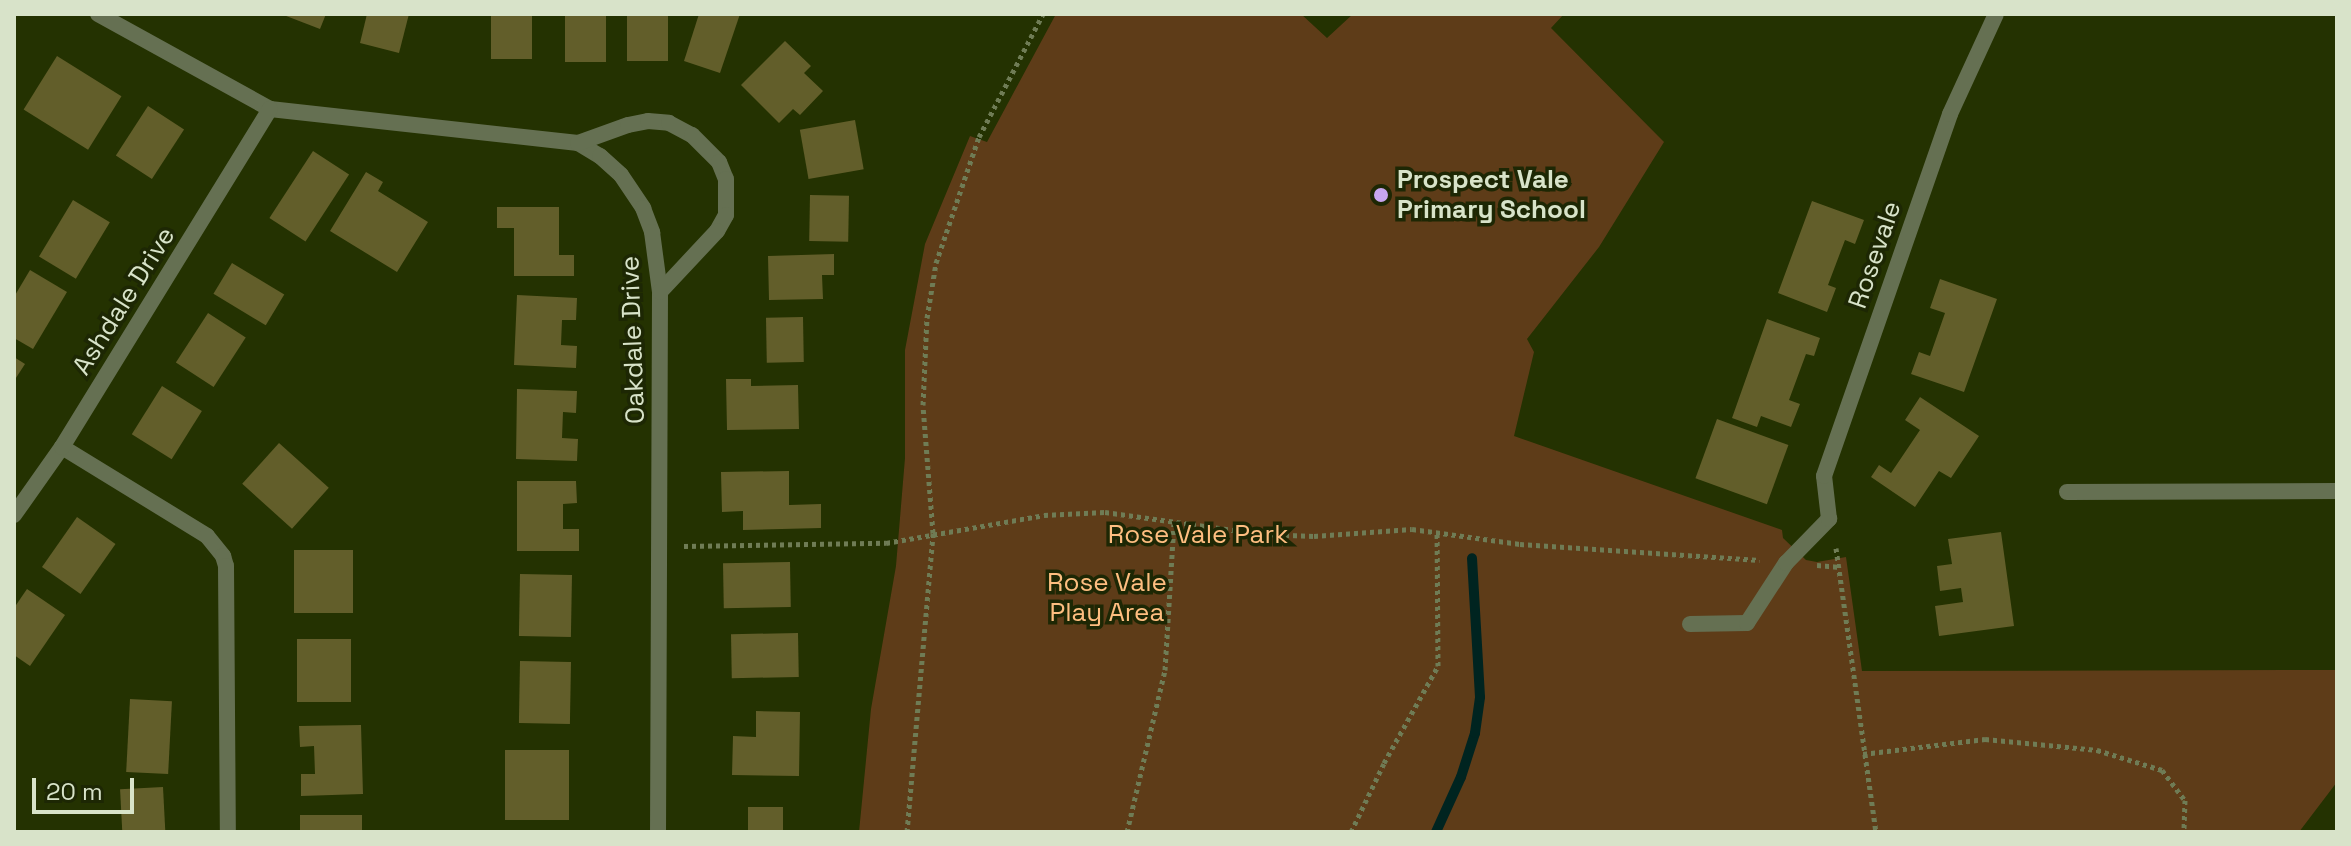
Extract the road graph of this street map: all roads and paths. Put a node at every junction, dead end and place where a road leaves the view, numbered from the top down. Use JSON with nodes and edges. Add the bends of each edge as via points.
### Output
{"nodes":[{"id":1,"x":98,"y":14,"type":"edge"},
{"id":2,"x":1043,"y":14,"type":"edge"},
{"id":3,"x":1996,"y":14,"type":"edge"},
{"id":4,"x":270,"y":109,"type":"junction"},
{"id":5,"x":578,"y":143,"type":"junction"},
{"id":6,"x":660,"y":292,"type":"junction"},
{"id":7,"x":62,"y":447,"type":"junction"},
{"id":8,"x":2337,"y":491,"type":"edge"},
{"id":9,"x":2067,"y":492,"type":"dead end"},
{"id":10,"x":1105,"y":512,"type":"junction"},
{"id":11,"x":14,"y":515,"type":"edge"},
{"id":12,"x":1104,"y":519,"type":"dead end"},
{"id":13,"x":1829,"y":519,"type":"junction"},
{"id":14,"x":1174,"y":524,"type":"junction"},
{"id":15,"x":1437,"y":531,"type":"junction"},
{"id":16,"x":933,"y":533,"type":"junction"},
{"id":17,"x":661,"y":546,"type":"junction"},
{"id":18,"x":1786,"y":563,"type":"junction"},
{"id":19,"x":1840,"y":567,"type":"junction"},
{"id":20,"x":1690,"y":624,"type":"dead end"},
{"id":21,"x":1863,"y":754,"type":"junction"},
{"id":22,"x":228,"y":832,"type":"edge"},
{"id":23,"x":658,"y":832,"type":"edge"},
{"id":24,"x":907,"y":832,"type":"edge"},
{"id":25,"x":1127,"y":832,"type":"edge"},
{"id":26,"x":1351,"y":832,"type":"edge"},
{"id":27,"x":1876,"y":832,"type":"edge"},
{"id":28,"x":2184,"y":832,"type":"edge"}],
"edges":[{"from":1,"to":4,"type":"street","name":"Oakdale Drive"},
{"from":2,"to":16,"type":"path","via":[[979,137],[936,263],[923,405]]},
{"from":3,"to":13,"type":"street","name":"Rosevale","via":[[1950,114],[1824,476]]},
{"from":4,"to":5,"type":"street","name":"Oakdale Drive"},
{"from":4,"to":7,"type":"street","name":"Ashdale Drive"},
{"from":5,"to":6,"type":"street","name":"Oakdale Drive","via":[[621,175],[643,208],[658,259]]},
{"from":5,"to":6,"type":"street","via":[[628,125],[669,123],[692,135],[719,162],[726,179],[726,215]]},
{"from":6,"to":17,"type":"street","name":"Oakdale Drive"},
{"from":7,"to":11,"type":"street","name":"Ashdale Drive"},
{"from":7,"to":22,"type":"street","via":[[207,536],[223,556]]},
{"from":8,"to":9,"type":"street"},
{"from":10,"to":12,"type":"path"},
{"from":10,"to":14,"type":"path"},
{"from":10,"to":16,"type":"path","via":[[1044,515]]},
{"from":13,"to":18,"type":"street"},
{"from":13,"to":19,"type":"path"},
{"from":14,"to":15,"type":"path","via":[[1314,536]]},
{"from":14,"to":25,"type":"path","via":[[1165,670]]},
{"from":15,"to":18,"type":"path","via":[[1520,544]]},
{"from":15,"to":26,"type":"path","via":[[1438,666]]},
{"from":16,"to":17,"type":"path","via":[[886,543]]},
{"from":16,"to":24,"type":"path"},
{"from":17,"to":23,"type":"street","name":"Oakdale Drive"},
{"from":18,"to":19,"type":"path"},
{"from":18,"to":20,"type":"street","via":[[1747,623]]},
{"from":19,"to":21,"type":"path"},
{"from":21,"to":27,"type":"path"},
{"from":21,"to":28,"type":"path","via":[[1985,739],[2097,750],[2162,770],[2185,800]]}]}
